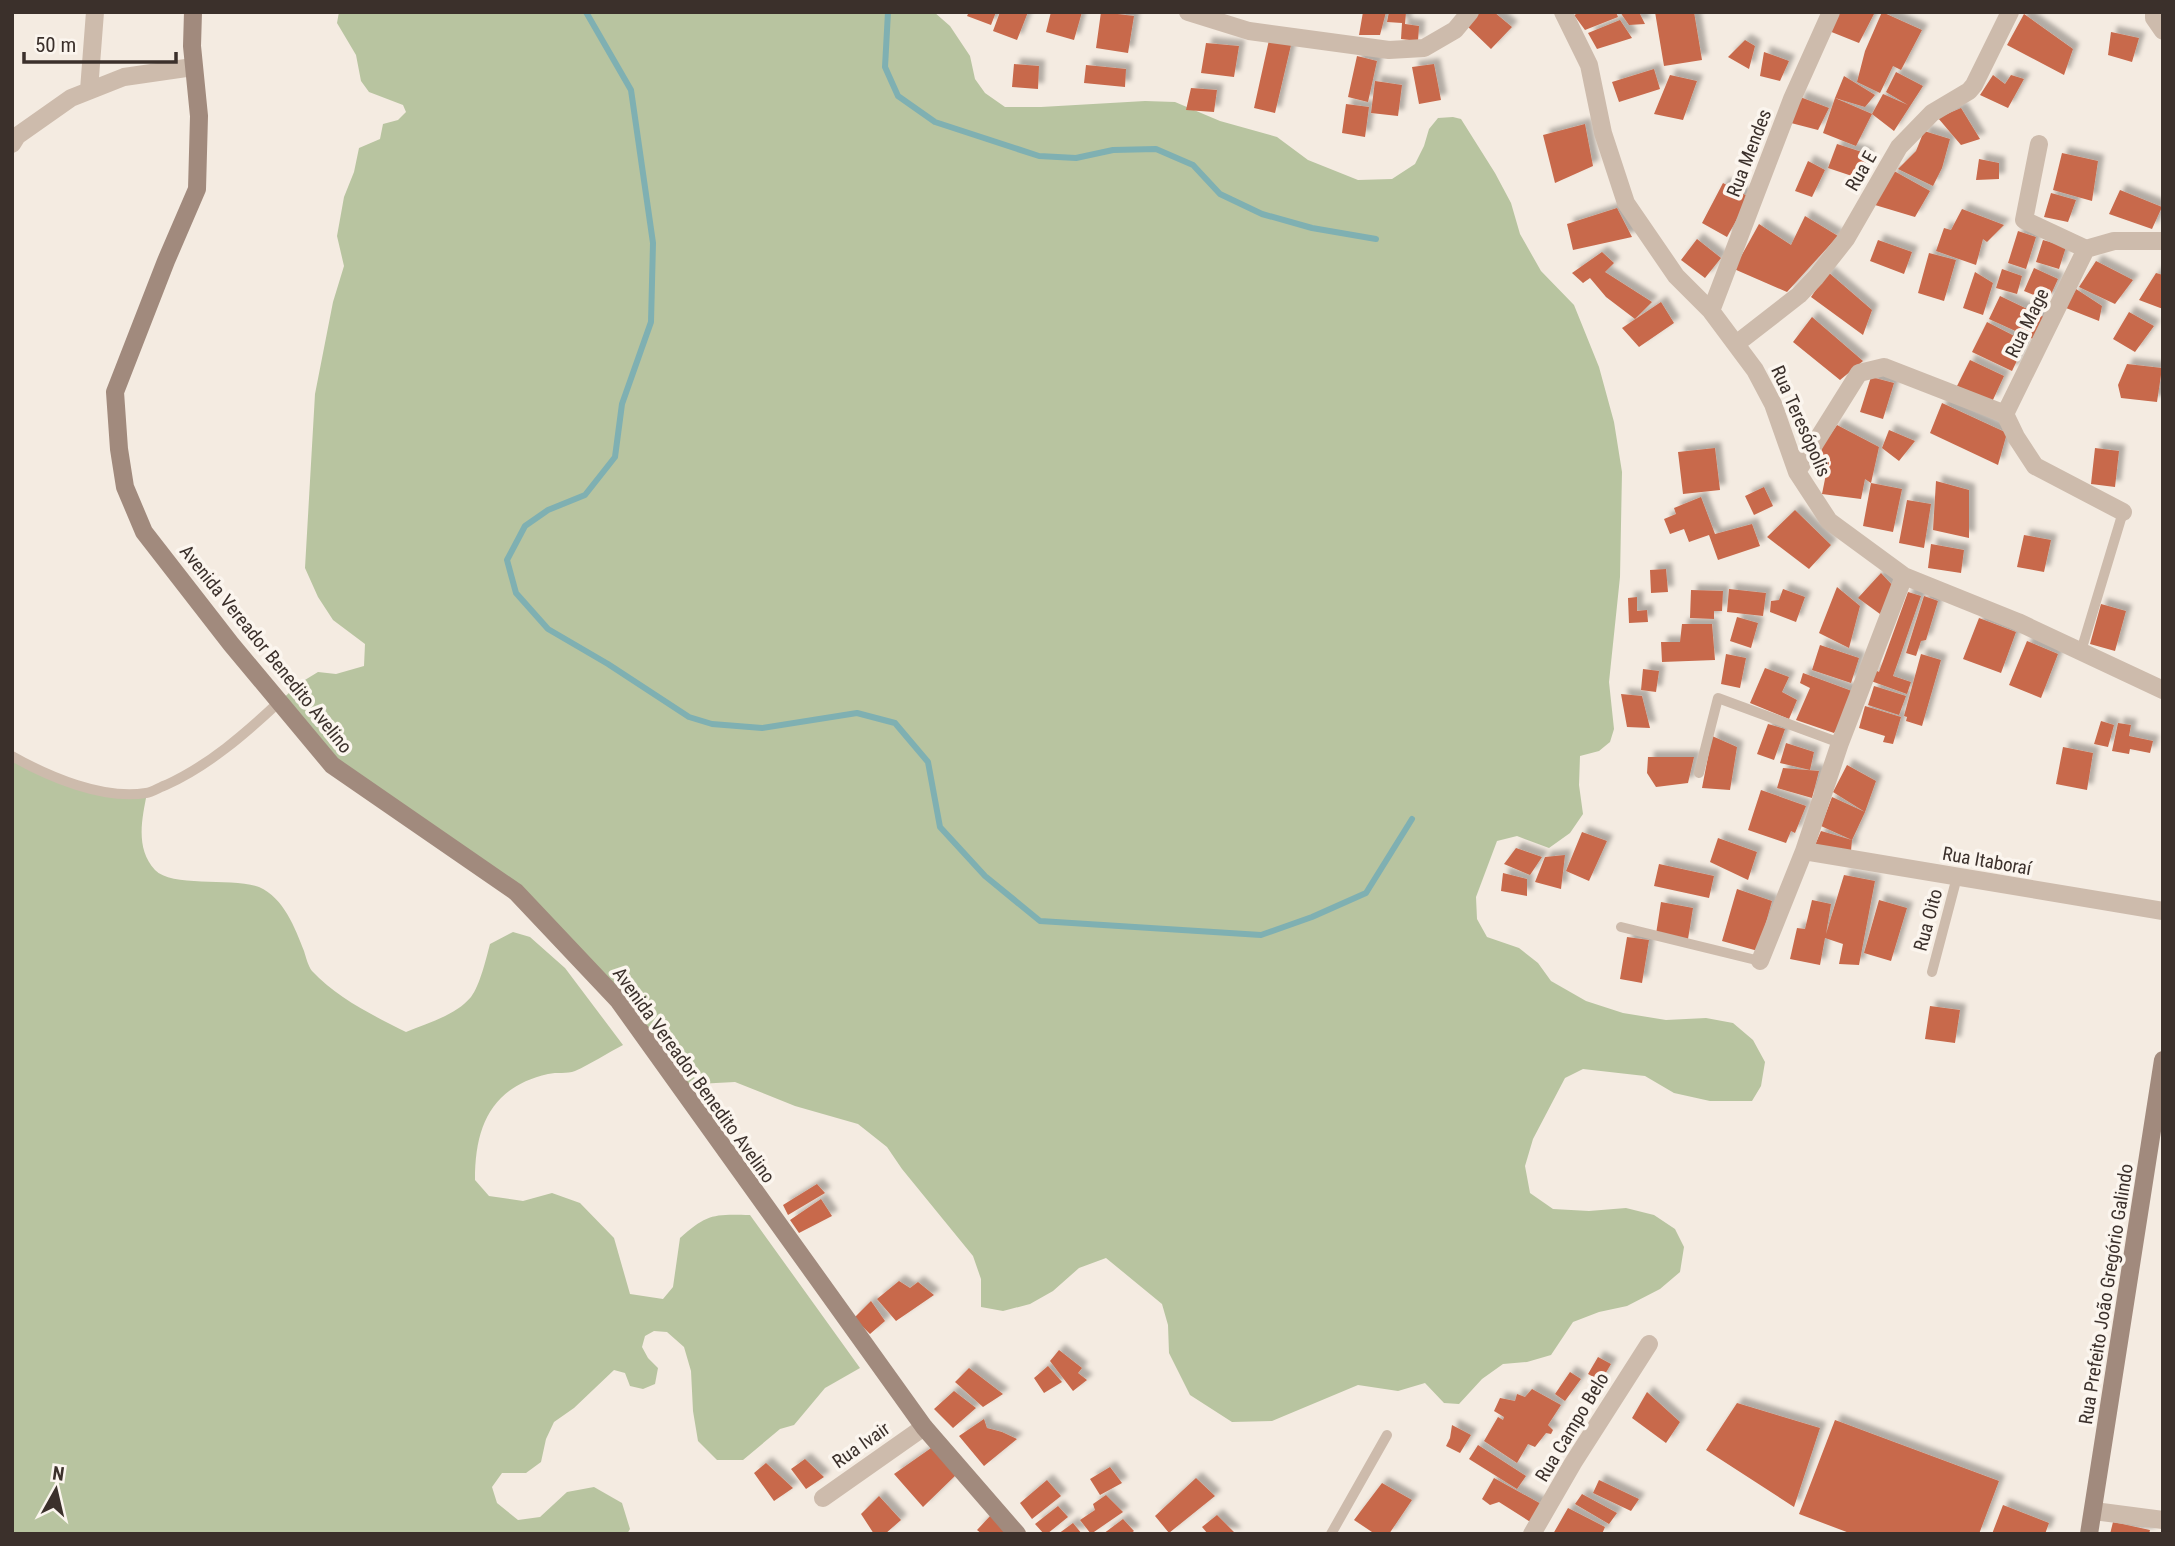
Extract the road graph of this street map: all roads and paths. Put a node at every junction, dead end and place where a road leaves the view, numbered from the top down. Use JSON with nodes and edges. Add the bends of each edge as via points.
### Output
{"nodes":[{"id":1,"x":95,"y":12,"type":"edge"},
{"id":2,"x":193,"y":12,"type":"edge"},
{"id":3,"x":1188,"y":12,"type":"edge"},
{"id":4,"x":1470,"y":12,"type":"edge"},
{"id":5,"x":1563,"y":12,"type":"edge"},
{"id":6,"x":1831,"y":12,"type":"edge"},
{"id":7,"x":2010,"y":12,"type":"edge"},
{"id":8,"x":2154,"y":12,"type":"edge"},
{"id":9,"x":2163,"y":31,"type":"edge"},
{"id":10,"x":194,"y":66,"type":"junction"},
{"id":11,"x":89,"y":90,"type":"junction"},
{"id":12,"x":12,"y":144,"type":"edge"},
{"id":13,"x":2039,"y":144,"type":"dead end"},
{"id":14,"x":2163,"y":240,"type":"edge"},
{"id":15,"x":2086,"y":249,"type":"junction"},
{"id":16,"x":1711,"y":311,"type":"junction"},
{"id":17,"x":1736,"y":344,"type":"junction"},
{"id":18,"x":2005,"y":414,"type":"junction"},
{"id":19,"x":1797,"y":472,"type":"junction"},
{"id":20,"x":2123,"y":512,"type":"joint"},
{"id":21,"x":1904,"y":576,"type":"junction"},
{"id":22,"x":2081,"y":651,"type":"junction"},
{"id":23,"x":2163,"y":690,"type":"edge"},
{"id":24,"x":279,"y":702,"type":"junction"},
{"id":25,"x":1840,"y":743,"type":"junction"},
{"id":26,"x":12,"y":756,"type":"edge"},
{"id":27,"x":1699,"y":773,"type":"dead end"},
{"id":28,"x":1804,"y":850,"type":"junction"},
{"id":29,"x":1957,"y":877,"type":"junction"},
{"id":30,"x":2163,"y":911,"type":"edge"},
{"id":31,"x":1621,"y":927,"type":"dead end"},
{"id":32,"x":1760,"y":961,"type":"joint"},
{"id":33,"x":1932,"y":972,"type":"dead end"},
{"id":34,"x":2163,"y":1060,"type":"edge"},
{"id":35,"x":1648,"y":1344,"type":"dead end"},
{"id":36,"x":924,"y":1427,"type":"junction"},
{"id":37,"x":1387,"y":1435,"type":"dead end"},
{"id":38,"x":823,"y":1498,"type":"dead end"},
{"id":39,"x":2094,"y":1511,"type":"junction"},
{"id":40,"x":2163,"y":1520,"type":"edge"},
{"id":41,"x":1017,"y":1534,"type":"edge"},
{"id":42,"x":1331,"y":1534,"type":"edge"},
{"id":43,"x":1532,"y":1534,"type":"edge"},
{"id":44,"x":2089,"y":1534,"type":"edge"}],
"edges":[{"from":1,"to":11,"type":"street"},
{"from":2,"to":10,"type":"main road","name":"Avenida Vereador Benedito Avelino"},
{"from":3,"to":4,"type":"street","via":[[1249,31],[1389,50],[1424,48],[1455,30]]},
{"from":5,"to":16,"type":"street","name":"Rua Teresópolis","via":[[1589,65],[1603,133],[1626,203],[1676,276]]},
{"from":6,"to":16,"type":"street","name":"Rua Mendes","via":[[1792,99]]},
{"from":7,"to":17,"type":"street","name":"Rua E","via":[[1974,85],[1932,113],[1899,147],[1846,239],[1816,277]]},
{"from":8,"to":9,"type":"street"},
{"from":10,"to":11,"type":"street","via":[[124,77]]},
{"from":10,"to":24,"type":"main road","name":"Avenida Vereador Benedito Avelino","via":[[198,189],[115,392],[119,449],[125,487],[144,533]]},
{"from":11,"to":12,"type":"street","via":[[17,135]]},
{"from":13,"to":15,"type":"street","via":[[2024,220]]},
{"from":14,"to":15,"type":"street","via":[[2114,241]]},
{"from":15,"to":18,"type":"street","name":"Rua Mage"},
{"from":16,"to":17,"type":"street","name":"Rua Teresópolis"},
{"from":17,"to":19,"type":"street","name":"Rua Teresópolis","via":[[1773,404]]},
{"from":18,"to":19,"type":"street","via":[[1884,367],[1859,373]]},
{"from":18,"to":20,"type":"street","via":[[2035,466]]},
{"from":19,"to":21,"type":"street","name":"Rua Teresópolis","via":[[1829,521]]},
{"from":20,"to":22,"type":"lane"},
{"from":21,"to":22,"type":"street","name":"Rua Teresópolis"},
{"from":21,"to":25,"type":"street"},
{"from":22,"to":23,"type":"street","name":"Rua Teresópolis"},
{"from":24,"to":26,"type":"lane","via":[[246,733],[186,776],[147,793],[99,792],[39,771]]},
{"from":24,"to":36,"type":"main road","name":"Avenida Vereador Benedito Avelino","via":[[332,765],[516,892],[618,1000]]},
{"from":25,"to":27,"type":"lane","via":[[1718,698]]},
{"from":25,"to":28,"type":"street"},
{"from":28,"to":29,"type":"street","name":"Rua Itaboraí"},
{"from":28,"to":32,"type":"street"},
{"from":29,"to":30,"type":"street","name":"Rua Itaboraí"},
{"from":29,"to":33,"type":"lane","name":"Rua Oito"},
{"from":31,"to":32,"type":"lane"},
{"from":34,"to":39,"type":"main road","name":"Rua Prefeito João Gregório Galindo"},
{"from":35,"to":43,"type":"street","name":"Rua Campo Belo"},
{"from":36,"to":38,"type":"street","name":"Rua Ivair"},
{"from":36,"to":41,"type":"main road","name":"Avenida Vereador Benedito Avelino"},
{"from":37,"to":42,"type":"lane"},
{"from":39,"to":40,"type":"street"},
{"from":39,"to":44,"type":"main road","name":"Rua Prefeito João Gregório Galindo"}]}
